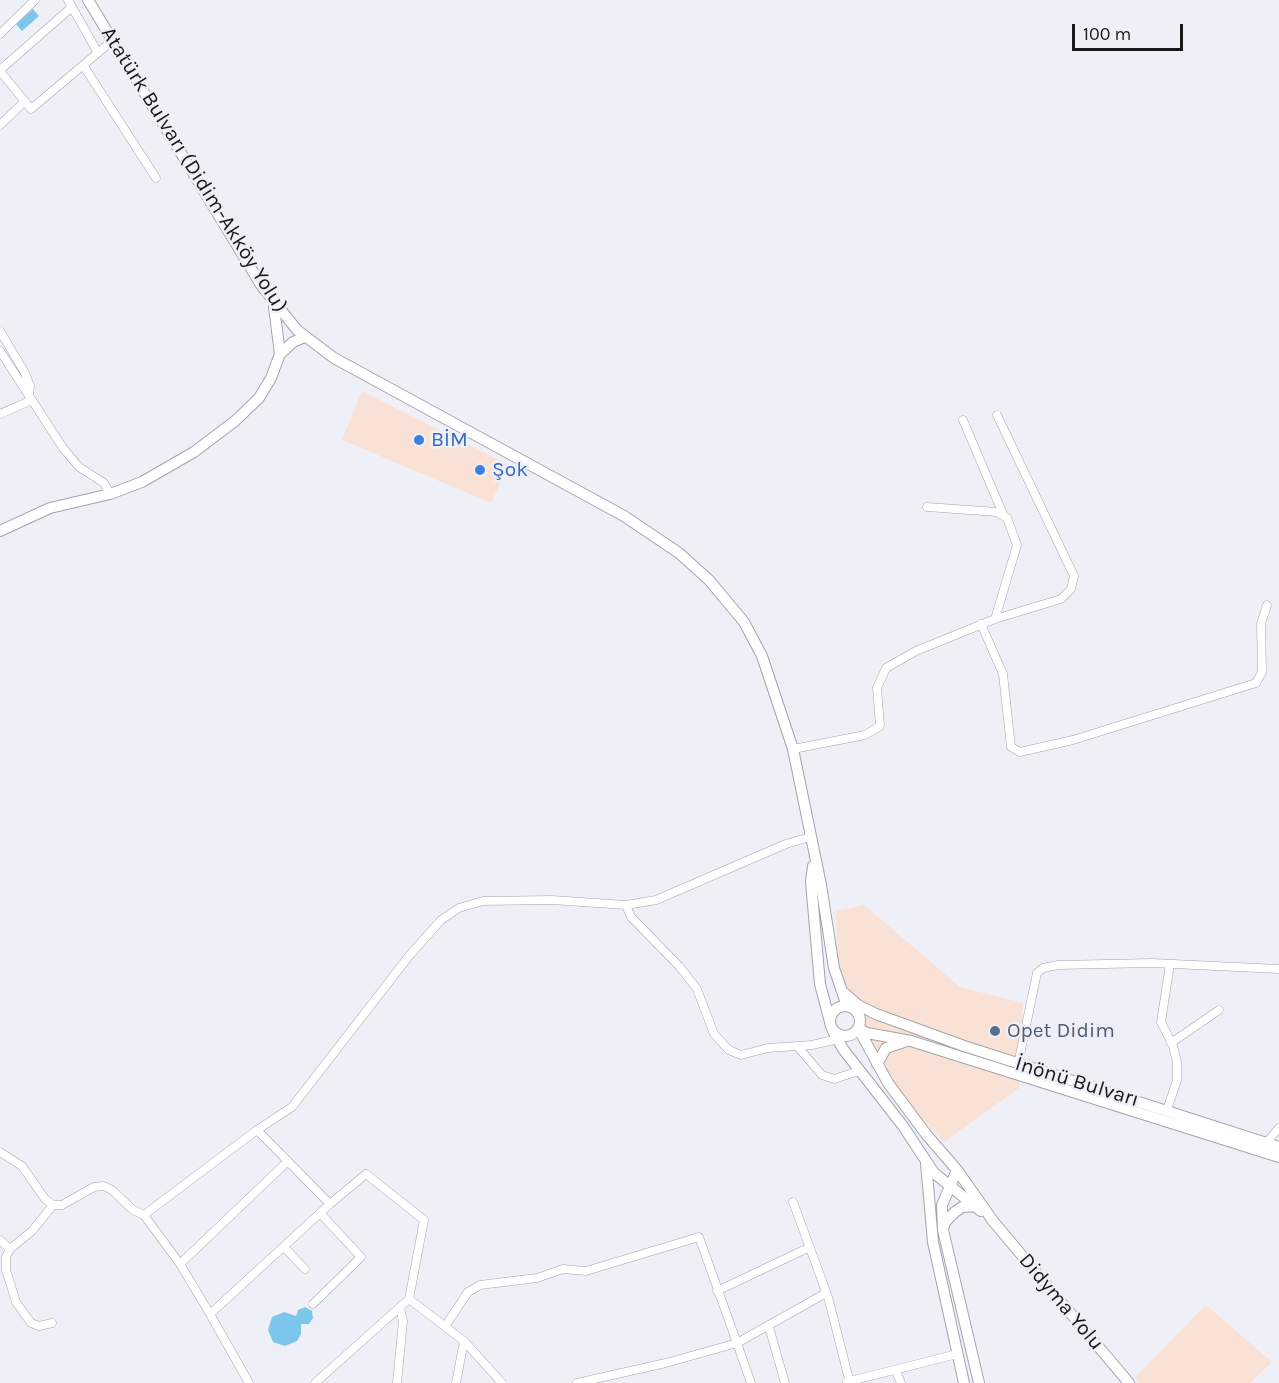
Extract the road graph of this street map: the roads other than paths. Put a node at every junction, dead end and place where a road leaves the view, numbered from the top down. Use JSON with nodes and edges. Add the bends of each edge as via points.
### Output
{"nodes":[{"id":1,"x":35,"y":0,"type":"edge"},
{"id":2,"x":88,"y":0,"type":"edge"},
{"id":3,"x":70,"y":3,"type":"edge"},
{"id":4,"x":0,"y":34,"type":"edge"},
{"id":5,"x":113,"y":40,"type":"junction"},
{"id":6,"x":98,"y":53,"type":"junction"},
{"id":7,"x":84,"y":65,"type":"junction"},
{"id":8,"x":0,"y":71,"type":"edge"},
{"id":9,"x":25,"y":101,"type":"junction"},
{"id":10,"x":0,"y":125,"type":"edge"},
{"id":11,"x":156,"y":178,"type":"dead end"},
{"id":12,"x":274,"y":303,"type":"junction"},
{"id":13,"x":0,"y":331,"type":"edge"},
{"id":14,"x":304,"y":337,"type":"junction"},
{"id":15,"x":0,"y":351,"type":"edge"},
{"id":16,"x":280,"y":354,"type":"junction"},
{"id":17,"x":30,"y":398,"type":"junction"},
{"id":18,"x":0,"y":414,"type":"edge"},
{"id":19,"x":997,"y":415,"type":"dead end"},
{"id":20,"x":963,"y":420,"type":"dead end"},
{"id":21,"x":110,"y":494,"type":"junction"},
{"id":22,"x":927,"y":507,"type":"dead end"},
{"id":23,"x":1003,"y":514,"type":"junction"},
{"id":24,"x":0,"y":531,"type":"edge"},
{"id":25,"x":1267,"y":605,"type":"dead end"},
{"id":26,"x":995,"y":619,"type":"junction"},
{"id":27,"x":981,"y":624,"type":"junction"},
{"id":28,"x":793,"y":748,"type":"junction"},
{"id":29,"x":810,"y":837,"type":"junction"},
{"id":30,"x":813,"y":857,"type":"junction"},
{"id":31,"x":626,"y":905,"type":"junction"},
{"id":32,"x":1170,"y":963,"type":"junction"},
{"id":33,"x":1279,"y":969,"type":"edge"},
{"id":34,"x":839,"y":987,"type":"junction"},
{"id":35,"x":847,"y":1006,"type":"junction"},
{"id":36,"x":1219,"y":1010,"type":"dead end"},
{"id":37,"x":857,"y":1012,"type":"junction"},
{"id":38,"x":876,"y":1014,"type":"junction"},
{"id":39,"x":858,"y":1028,"type":"junction"},
{"id":40,"x":833,"y":1031,"type":"junction"},
{"id":41,"x":911,"y":1041,"type":"junction"},
{"id":42,"x":1172,"y":1043,"type":"junction"},
{"id":43,"x":797,"y":1046,"type":"junction"},
{"id":44,"x":1018,"y":1064,"type":"junction"},
{"id":45,"x":877,"y":1065,"type":"junction"},
{"id":46,"x":859,"y":1071,"type":"junction"},
{"id":47,"x":1167,"y":1110,"type":"junction"},
{"id":48,"x":1279,"y":1128,"type":"edge"},
{"id":49,"x":257,"y":1130,"type":"junction"},
{"id":50,"x":1266,"y":1143,"type":"junction"},
{"id":51,"x":1279,"y":1147,"type":"edge"},
{"id":52,"x":940,"y":1151,"type":"junction"},
{"id":53,"x":0,"y":1152,"type":"edge"},
{"id":54,"x":1279,"y":1157,"type":"edge"},
{"id":55,"x":926,"y":1160,"type":"junction"},
{"id":56,"x":288,"y":1161,"type":"junction"},
{"id":57,"x":957,"y":1170,"type":"junction"},
{"id":58,"x":950,"y":1187,"type":"junction"},
{"id":59,"x":793,"y":1202,"type":"dead end"},
{"id":60,"x":330,"y":1203,"type":"junction"},
{"id":61,"x":53,"y":1205,"type":"junction"},
{"id":62,"x":976,"y":1206,"type":"junction"},
{"id":63,"x":320,"y":1213,"type":"junction"},
{"id":64,"x":144,"y":1215,"type":"junction"},
{"id":65,"x":993,"y":1221,"type":"junction"},
{"id":66,"x":943,"y":1230,"type":"junction"},
{"id":67,"x":0,"y":1240,"type":"edge"},
{"id":68,"x":284,"y":1247,"type":"junction"},
{"id":69,"x":810,"y":1247,"type":"junction"},
{"id":70,"x":10,"y":1249,"type":"junction"},
{"id":71,"x":180,"y":1264,"type":"junction"},
{"id":72,"x":305,"y":1269,"type":"dead end"},
{"id":73,"x":717,"y":1291,"type":"junction"},
{"id":74,"x":826,"y":1293,"type":"junction"},
{"id":75,"x":409,"y":1299,"type":"junction"},
{"id":76,"x":313,"y":1304,"type":"dead end"},
{"id":77,"x":400,"y":1308,"type":"junction"},
{"id":78,"x":210,"y":1314,"type":"junction"},
{"id":79,"x":52,"y":1323,"type":"dead end"},
{"id":80,"x":446,"y":1325,"type":"junction"},
{"id":81,"x":769,"y":1327,"type":"junction"},
{"id":82,"x":464,"y":1341,"type":"junction"},
{"id":83,"x":737,"y":1342,"type":"junction"},
{"id":84,"x":957,"y":1354,"type":"junction"},
{"id":85,"x":896,"y":1371,"type":"junction"},
{"id":86,"x":849,"y":1382,"type":"edge"},
{"id":87,"x":249,"y":1383,"type":"edge"},
{"id":88,"x":315,"y":1383,"type":"edge"},
{"id":89,"x":397,"y":1383,"type":"edge"},
{"id":90,"x":456,"y":1383,"type":"edge"},
{"id":91,"x":502,"y":1383,"type":"edge"},
{"id":92,"x":577,"y":1383,"type":"edge"},
{"id":93,"x":751,"y":1383,"type":"edge"},
{"id":94,"x":785,"y":1383,"type":"edge"},
{"id":95,"x":901,"y":1383,"type":"edge"},
{"id":96,"x":964,"y":1383,"type":"edge"},
{"id":97,"x":979,"y":1383,"type":"edge"},
{"id":98,"x":1129,"y":1383,"type":"edge"}],
"edges":[{"from":1,"to":4,"type":"street"},
{"from":2,"to":5,"type":"main road","name":"Atatürk Bulvarı (Didim-Akköy Yolu)"},
{"from":3,"to":6,"type":"street"},
{"from":3,"to":8,"type":"street"},
{"from":5,"to":6,"type":"street"},
{"from":5,"to":12,"type":"main road","name":"Atatürk Bulvarı (Didim-Akköy Yolu)"},
{"from":6,"to":7,"type":"street"},
{"from":7,"to":9,"type":"street","via":[[31,109]]},
{"from":7,"to":11,"type":"street"},
{"from":8,"to":9,"type":"street"},
{"from":9,"to":10,"type":"street"},
{"from":12,"to":14,"type":"main road","name":"Atatürk Bulvarı (Didim-Akköy Yolu)"},
{"from":12,"to":16,"type":"main road"},
{"from":13,"to":17,"type":"street","via":[[25,373]]},
{"from":14,"to":16,"type":"main road"},
{"from":14,"to":28,"type":"main road","name":"Atatürk Bulvarı (Didim-Akköy Yolu)","via":[[334,358],[624,516],[679,553],[710,580],[744,622],[762,656]]},
{"from":15,"to":17,"type":"street"},
{"from":16,"to":21,"type":"main road","via":[[259,398],[235,421],[172,466]]},
{"from":17,"to":18,"type":"street"},
{"from":17,"to":21,"type":"street","via":[[79,467],[104,483]]},
{"from":19,"to":26,"type":"street","via":[[1074,576],[1071,589],[1061,599]]},
{"from":20,"to":23,"type":"street"},
{"from":21,"to":24,"type":"main road","via":[[50,508]]},
{"from":22,"to":23,"type":"street"},
{"from":23,"to":26,"type":"street","via":[[1017,545]]},
{"from":25,"to":27,"type":"street","via":[[1261,624],[1262,672],[1256,682],[1073,740],[1020,752],[1011,747],[1003,674]]},
{"from":26,"to":27,"type":"street"},
{"from":27,"to":28,"type":"street","via":[[886,668],[877,688],[880,726],[865,735]]},
{"from":28,"to":29,"type":"main road","name":"Atatürk Bulvarı (Didim-Akköy Yolu)"},
{"from":29,"to":30,"type":"main road","name":"Atatürk Bulvarı (Didim-Akköy Yolu)"},
{"from":29,"to":31,"type":"street","via":[[656,900]]},
{"from":30,"to":34,"type":"main road"},
{"from":30,"to":40,"type":"main road","via":[[811,882],[820,984]]},
{"from":31,"to":43,"type":"street","via":[[631,916],[697,989],[714,1034],[729,1050],[741,1055]]},
{"from":31,"to":49,"type":"street","via":[[483,901],[459,908],[441,920],[409,956],[291,1107]]},
{"from":32,"to":33,"type":"street"},
{"from":32,"to":42,"type":"street","via":[[1161,1022]]},
{"from":32,"to":44,"type":"street","via":[[1043,968],[1037,973]]},
{"from":34,"to":35,"type":"main road"},
{"from":34,"to":38,"type":"main road","via":[[848,998]]},
{"from":35,"to":37,"type":"main road"},
{"from":35,"to":40,"type":"main road","via":[[834,1010]]},
{"from":36,"to":42,"type":"street"},
{"from":37,"to":38,"type":"main road"},
{"from":37,"to":39,"type":"main road"},
{"from":38,"to":44,"type":"main road","name":"İnönü Bulvarı"},
{"from":39,"to":40,"type":"main road","via":[[846,1036]]},
{"from":39,"to":41,"type":"main road","name":"İnönü Bulvarı"},
{"from":39,"to":45,"type":"main road"},
{"from":40,"to":43,"type":"street"},
{"from":40,"to":46,"type":"main road"},
{"from":41,"to":45,"type":"main road","via":[[886,1048]]},
{"from":41,"to":54,"type":"main road","name":"İnönü Bulvarı"},
{"from":42,"to":47,"type":"street","via":[[1177,1080]]},
{"from":43,"to":46,"type":"street","via":[[822,1075],[834,1079]]},
{"from":44,"to":47,"type":"main road","name":"İnönü Bulvarı"},
{"from":45,"to":52,"type":"main road"},
{"from":46,"to":55,"type":"main road"},
{"from":47,"to":50,"type":"main road","name":"İnönü Bulvarı"},
{"from":48,"to":50,"type":"street"},
{"from":49,"to":56,"type":"street"},
{"from":49,"to":64,"type":"street"},
{"from":50,"to":51,"type":"main road","name":"İnönü Bulvarı"},
{"from":52,"to":55,"type":"main road","via":[[931,1153]]},
{"from":52,"to":57,"type":"main road"},
{"from":53,"to":61,"type":"street","via":[[22,1166]]},
{"from":55,"to":58,"type":"main road"},
{"from":55,"to":84,"type":"main road","via":[[933,1242]]},
{"from":56,"to":60,"type":"street"},
{"from":56,"to":71,"type":"street"},
{"from":57,"to":58,"type":"main road"},
{"from":57,"to":65,"type":"main road"},
{"from":58,"to":62,"type":"main road"},
{"from":58,"to":66,"type":"main road","via":[[942,1205]]},
{"from":59,"to":69,"type":"street"},
{"from":60,"to":63,"type":"street"},
{"from":60,"to":75,"type":"street","via":[[366,1174],[424,1220]]},
{"from":61,"to":64,"type":"street","via":[[62,1205],[94,1187],[104,1186]]},
{"from":61,"to":70,"type":"street","via":[[32,1231]]},
{"from":62,"to":65,"type":"main road"},
{"from":62,"to":66,"type":"main road","via":[[955,1212]]},
{"from":63,"to":68,"type":"street"},
{"from":63,"to":76,"type":"street","via":[[361,1257]]},
{"from":64,"to":71,"type":"street"},
{"from":65,"to":98,"type":"main road","name":"Didyma Yolu"},
{"from":66,"to":97,"type":"main road"},
{"from":67,"to":70,"type":"street"},
{"from":68,"to":72,"type":"street"},
{"from":68,"to":78,"type":"street"},
{"from":69,"to":73,"type":"street"},
{"from":69,"to":74,"type":"street"},
{"from":70,"to":79,"type":"street","via":[[6,1269],[16,1302],[34,1324]]},
{"from":71,"to":78,"type":"street"},
{"from":73,"to":80,"type":"street","via":[[699,1236],[586,1271],[563,1269],[537,1278],[480,1285],[468,1292]]},
{"from":73,"to":83,"type":"street"},
{"from":74,"to":81,"type":"street"},
{"from":74,"to":86,"type":"street"},
{"from":75,"to":77,"type":"street"},
{"from":75,"to":80,"type":"street"},
{"from":77,"to":88,"type":"street"},
{"from":77,"to":89,"type":"street","via":[[403,1321]]},
{"from":78,"to":87,"type":"street"},
{"from":80,"to":82,"type":"street"},
{"from":81,"to":83,"type":"street"},
{"from":81,"to":94,"type":"street"},
{"from":82,"to":90,"type":"street"},
{"from":82,"to":91,"type":"street"},
{"from":83,"to":92,"type":"street","via":[[656,1366]]},
{"from":83,"to":93,"type":"street"},
{"from":84,"to":85,"type":"street"},
{"from":84,"to":96,"type":"main road"},
{"from":85,"to":86,"type":"street"},
{"from":85,"to":95,"type":"street"}]}
